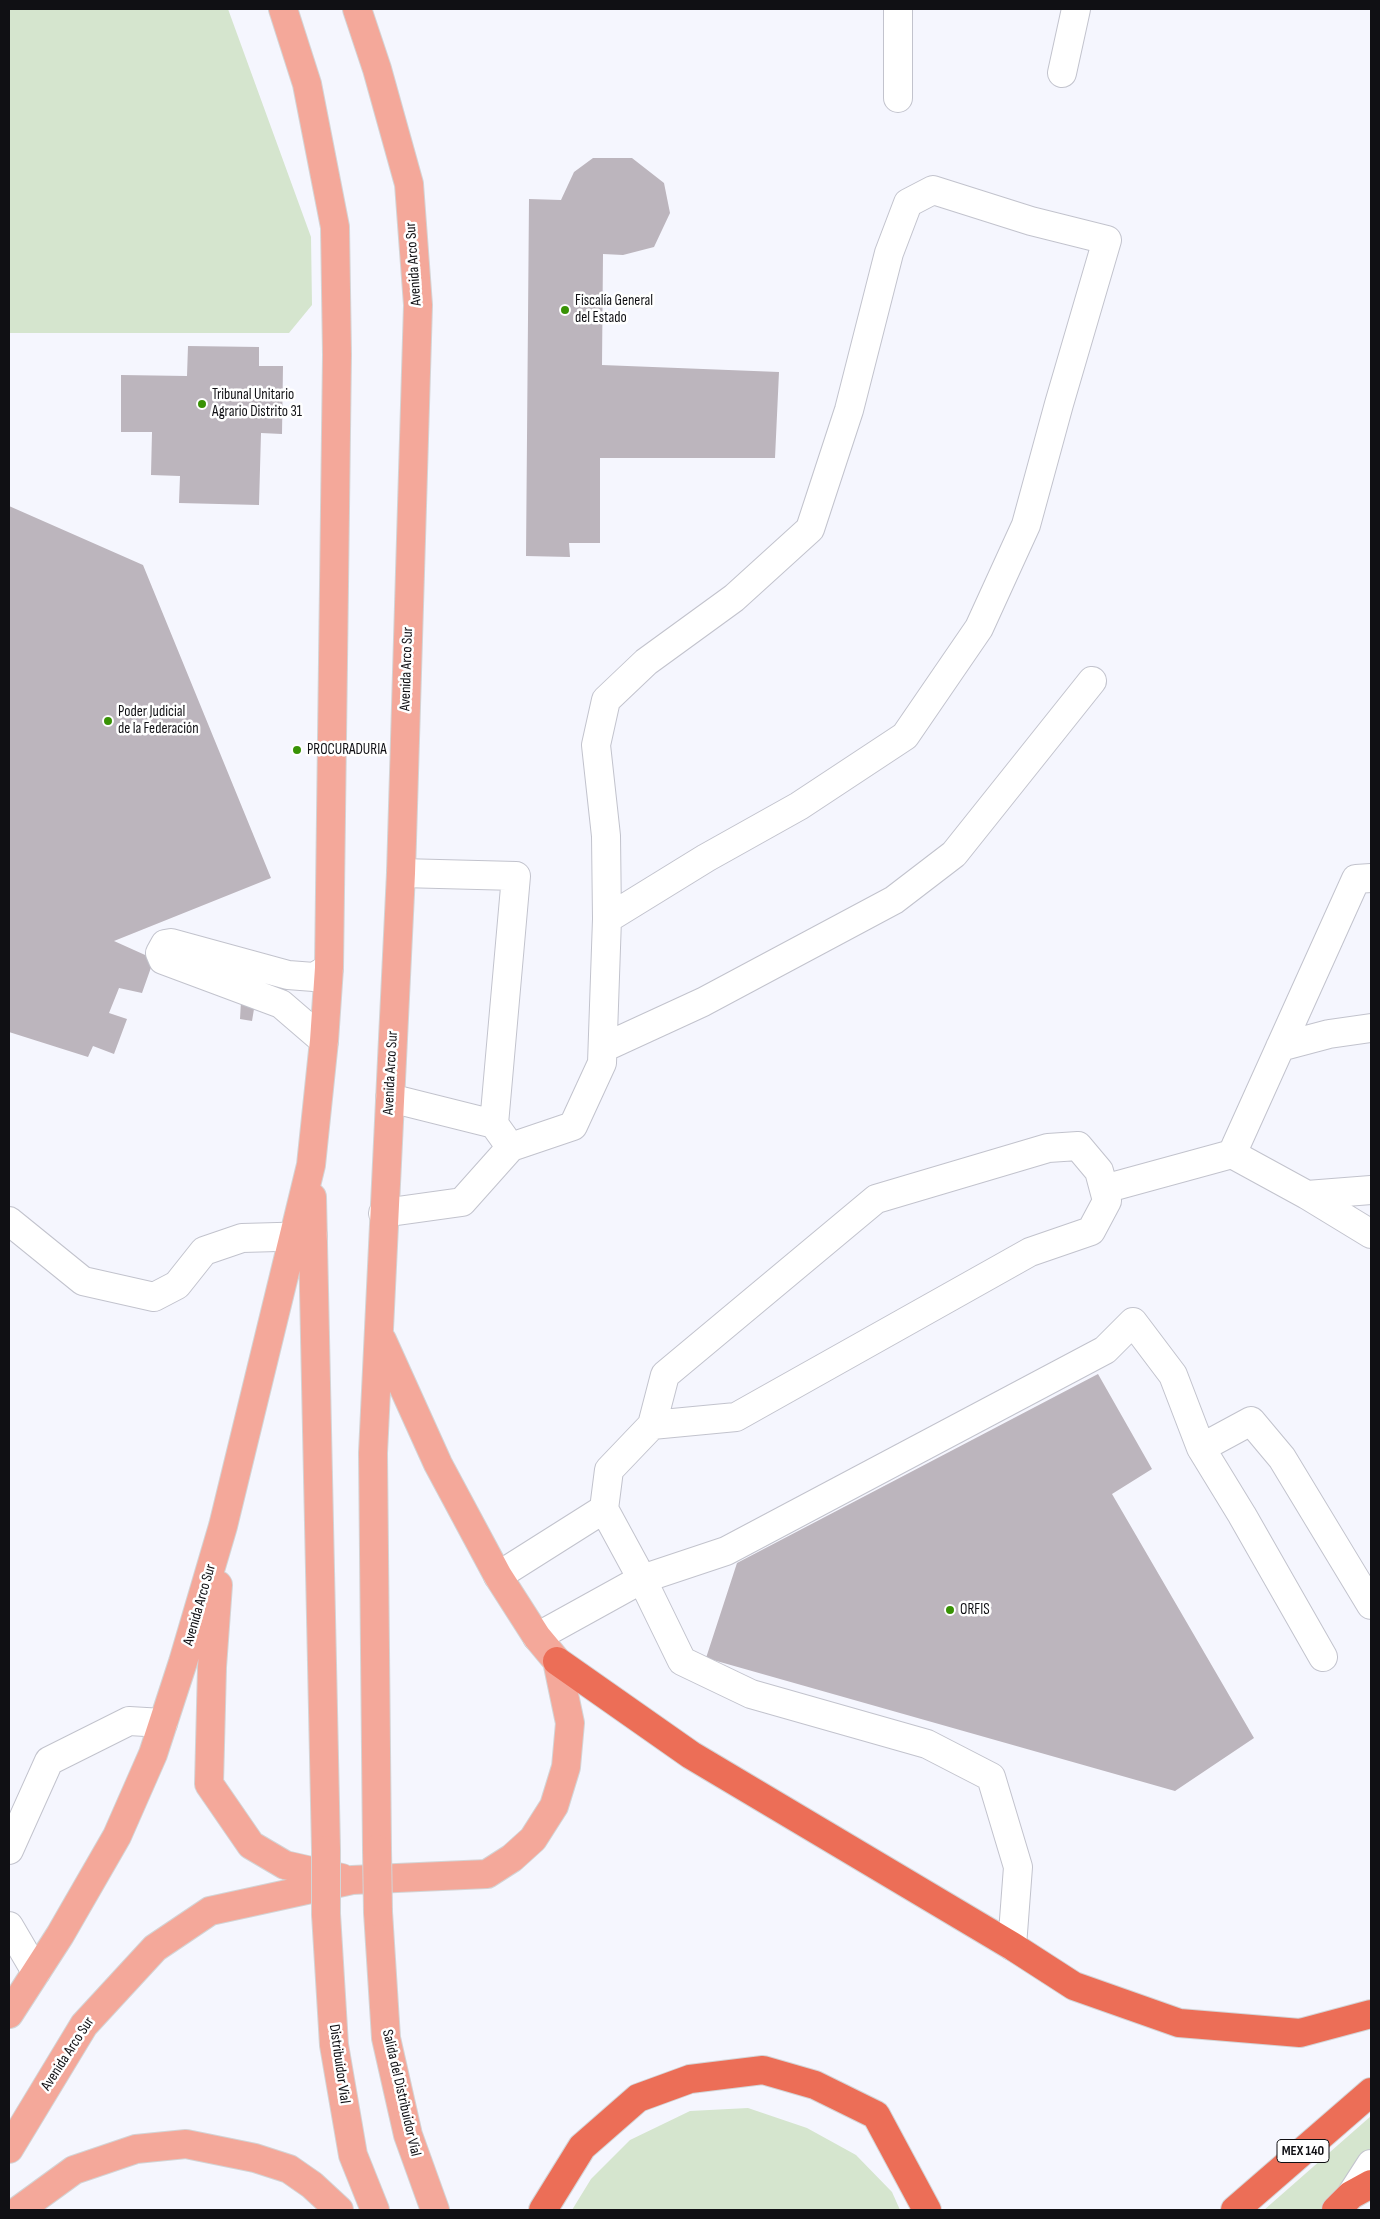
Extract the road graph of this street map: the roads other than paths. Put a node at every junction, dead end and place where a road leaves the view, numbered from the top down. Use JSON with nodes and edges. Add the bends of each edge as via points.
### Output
{"nodes":[{"id":1,"x":284,"y":9,"type":"edge"},
{"id":2,"x":358,"y":9,"type":"edge"},
{"id":3,"x":898,"y":9,"type":"edge"},
{"id":4,"x":1076,"y":9,"type":"edge"},
{"id":5,"x":1062,"y":73,"type":"dead end"},
{"id":6,"x":898,"y":98,"type":"dead end"},
{"id":7,"x":1092,"y":681,"type":"dead end"},
{"id":8,"x":401,"y":873,"type":"junction"},
{"id":9,"x":1371,"y":878,"type":"edge"},
{"id":10,"x":607,"y":919,"type":"junction"},
{"id":11,"x":329,"y":968,"type":"junction"},
{"id":12,"x":1371,"y":1028,"type":"edge"},
{"id":13,"x":324,"y":1041,"type":"junction"},
{"id":14,"x":1280,"y":1047,"type":"junction"},
{"id":15,"x":603,"y":1048,"type":"junction"},
{"id":16,"x":390,"y":1098,"type":"junction"},
{"id":17,"x":494,"y":1124,"type":"junction"},
{"id":18,"x":511,"y":1147,"type":"junction"},
{"id":19,"x":1232,"y":1154,"type":"junction"},
{"id":20,"x":1104,"y":1189,"type":"junction"},
{"id":21,"x":1371,"y":1190,"type":"edge"},
{"id":22,"x":1307,"y":1195,"type":"junction"},
{"id":23,"x":383,"y":1213,"type":"junction"},
{"id":24,"x":9,"y":1221,"type":"edge"},
{"id":25,"x":1371,"y":1234,"type":"edge"},
{"id":26,"x":303,"y":1236,"type":"junction"},
{"id":27,"x":380,"y":1336,"type":"junction"},
{"id":28,"x":652,"y":1426,"type":"junction"},
{"id":29,"x":1201,"y":1448,"type":"junction"},
{"id":30,"x":604,"y":1509,"type":"junction"},
{"id":31,"x":223,"y":1526,"type":"junction"},
{"id":32,"x":498,"y":1576,"type":"junction"},
{"id":33,"x":642,"y":1579,"type":"junction"},
{"id":34,"x":1371,"y":1605,"type":"edge"},
{"id":35,"x":537,"y":1637,"type":"junction"},
{"id":36,"x":1323,"y":1657,"type":"dead end"},
{"id":37,"x":558,"y":1662,"type":"junction"},
{"id":38,"x":163,"y":1723,"type":"junction"},
{"id":39,"x":9,"y":1850,"type":"edge"},
{"id":40,"x":352,"y":1880,"type":"junction"},
{"id":41,"x":378,"y":1912,"type":"joint"},
{"id":42,"x":326,"y":1914,"type":"joint"},
{"id":43,"x":9,"y":1926,"type":"edge"},
{"id":44,"x":1012,"y":1946,"type":"junction"},
{"id":45,"x":36,"y":1972,"type":"junction"},
{"id":46,"x":9,"y":2014,"type":"edge"},
{"id":47,"x":1371,"y":2014,"type":"edge"},
{"id":48,"x":1371,"y":2092,"type":"edge"},
{"id":49,"x":9,"y":2149,"type":"edge"},
{"id":50,"x":1371,"y":2164,"type":"edge"},
{"id":51,"x":1353,"y":2197,"type":"edge"},
{"id":52,"x":19,"y":2210,"type":"edge"},
{"id":53,"x":339,"y":2210,"type":"edge"},
{"id":54,"x":375,"y":2210,"type":"edge"},
{"id":55,"x":435,"y":2210,"type":"edge"},
{"id":56,"x":543,"y":2210,"type":"edge"},
{"id":57,"x":927,"y":2210,"type":"edge"},
{"id":58,"x":1235,"y":2210,"type":"edge"}],
"edges":[{"from":1,"to":11,"type":"main road","name":"Avenida Arco Sur","via":[[307,84],[335,227],[337,355]]},
{"from":2,"to":8,"type":"main road","name":"Avenida Arco Sur","via":[[409,184],[418,304]]},
{"from":3,"to":6,"type":"lane"},
{"from":4,"to":5,"type":"lane"},
{"from":7,"to":15,"type":"lane","via":[[954,854],[894,900],[703,1002]]},
{"from":8,"to":16,"type":"main road","name":"Avenida Arco Sur"},
{"from":8,"to":17,"type":"lane","via":[[516,876]]},
{"from":9,"to":14,"type":"lane","via":[[1356,879]]},
{"from":10,"to":10,"type":"lane","via":[[799,806],[905,736],[979,628],[1026,525],[1107,240],[1031,221],[933,190],[908,203],[889,253],[849,410],[810,529],[734,598],[646,662],[606,700],[596,745],[606,836]]},
{"from":10,"to":15,"type":"lane"},
{"from":11,"to":13,"type":"main road","name":"Avenida Arco Sur"},
{"from":11,"to":13,"type":"lane","via":[[314,977],[288,975],[171,943],[165,944],[160,953],[162,960],[280,1004]]},
{"from":12,"to":14,"type":"lane","via":[[1329,1034]]},
{"from":13,"to":26,"type":"main road","name":"Avenida Arco Sur"},
{"from":14,"to":19,"type":"lane"},
{"from":15,"to":18,"type":"lane","via":[[602,1063],[573,1126]]},
{"from":16,"to":17,"type":"lane"},
{"from":16,"to":23,"type":"main road","name":"Avenida Arco Sur"},
{"from":17,"to":18,"type":"lane"},
{"from":18,"to":23,"type":"lane","via":[[462,1202]]},
{"from":19,"to":20,"type":"lane"},
{"from":19,"to":22,"type":"lane"},
{"from":20,"to":28,"type":"lane","via":[[1107,1201],[1091,1231],[1030,1252],[736,1417]]},
{"from":20,"to":28,"type":"lane","via":[[1099,1171],[1078,1146],[1048,1148],[876,1199],[665,1375]]},
{"from":21,"to":22,"type":"lane"},
{"from":22,"to":25,"type":"lane"},
{"from":23,"to":27,"type":"main road","name":"Avenida Arco Sur"},
{"from":24,"to":26,"type":"lane","via":[[83,1281],[154,1297],[177,1285],[204,1251],[242,1238]]},
{"from":26,"to":31,"type":"main road","name":"Avenida Arco Sur"},
{"from":26,"to":42,"type":"main road","name":"Avenida Arco Sur","bridge":true},
{"from":27,"to":32,"type":"main road","name":"Avenida Arco Sur","via":[[438,1464]]},
{"from":27,"to":41,"type":"main road","name":"Avenida Arco Sur","bridge":true,"via":[[372,1453]]},
{"from":28,"to":30,"type":"lane","via":[[609,1470]]},
{"from":29,"to":33,"type":"lane","via":[[1173,1375],[1133,1322],[1105,1350],[726,1551]]},
{"from":29,"to":34,"type":"lane","via":[[1251,1421],[1282,1458]]},
{"from":29,"to":36,"type":"lane"},
{"from":30,"to":32,"type":"lane"},
{"from":30,"to":33,"type":"lane"},
{"from":31,"to":38,"type":"main road","name":"Avenida Arco Sur"},
{"from":31,"to":40,"type":"main road","via":[[212,1667],[209,1784],[251,1845],[285,1865]]},
{"from":32,"to":35,"type":"main road","name":"Avenida Arco Sur"},
{"from":33,"to":35,"type":"lane"},
{"from":33,"to":44,"type":"lane","via":[[682,1661],[751,1694],[927,1744],[991,1777],[1018,1867]]},
{"from":35,"to":37,"type":"main road","name":"Avenida Arco Sur"},
{"from":37,"to":40,"type":"main road","name":"Avenida Arco Sur","via":[[570,1723],[566,1767],[554,1806],[533,1839],[487,1874]]},
{"from":37,"to":44,"type":"highway","via":[[691,1755]]},
{"from":38,"to":39,"type":"lane","via":[[129,1721],[49,1761]]},
{"from":38,"to":45,"type":"main road","name":"Avenida Arco Sur","via":[[117,1836]]},
{"from":40,"to":49,"type":"main road","name":"Avenida Arco Sur","via":[[210,1911],[155,1948],[84,2025]]},
{"from":41,"to":55,"type":"main road","name":"Salida del Distribuidor Vial","via":[[386,2038],[408,2135]]},
{"from":42,"to":54,"type":"main road","name":"Distribuidor Vial","via":[[334,2045],[353,2156]]},
{"from":43,"to":45,"type":"lane"},
{"from":44,"to":47,"type":"highway","via":[[1074,1986],[1180,2023],[1300,2033]]},
{"from":45,"to":46,"type":"main road","name":"Avenida Arco Sur"},
{"from":48,"to":58,"type":"highway","number":"MEX 140"},
{"from":50,"to":51,"type":"lane"},
{"from":52,"to":53,"type":"main road","via":[[74,2170],[136,2149],[186,2144],[255,2158],[289,2169]]},
{"from":56,"to":57,"type":"highway","via":[[582,2146],[638,2098],[690,2078],[764,2070],[815,2085],[876,2116]]}]}
